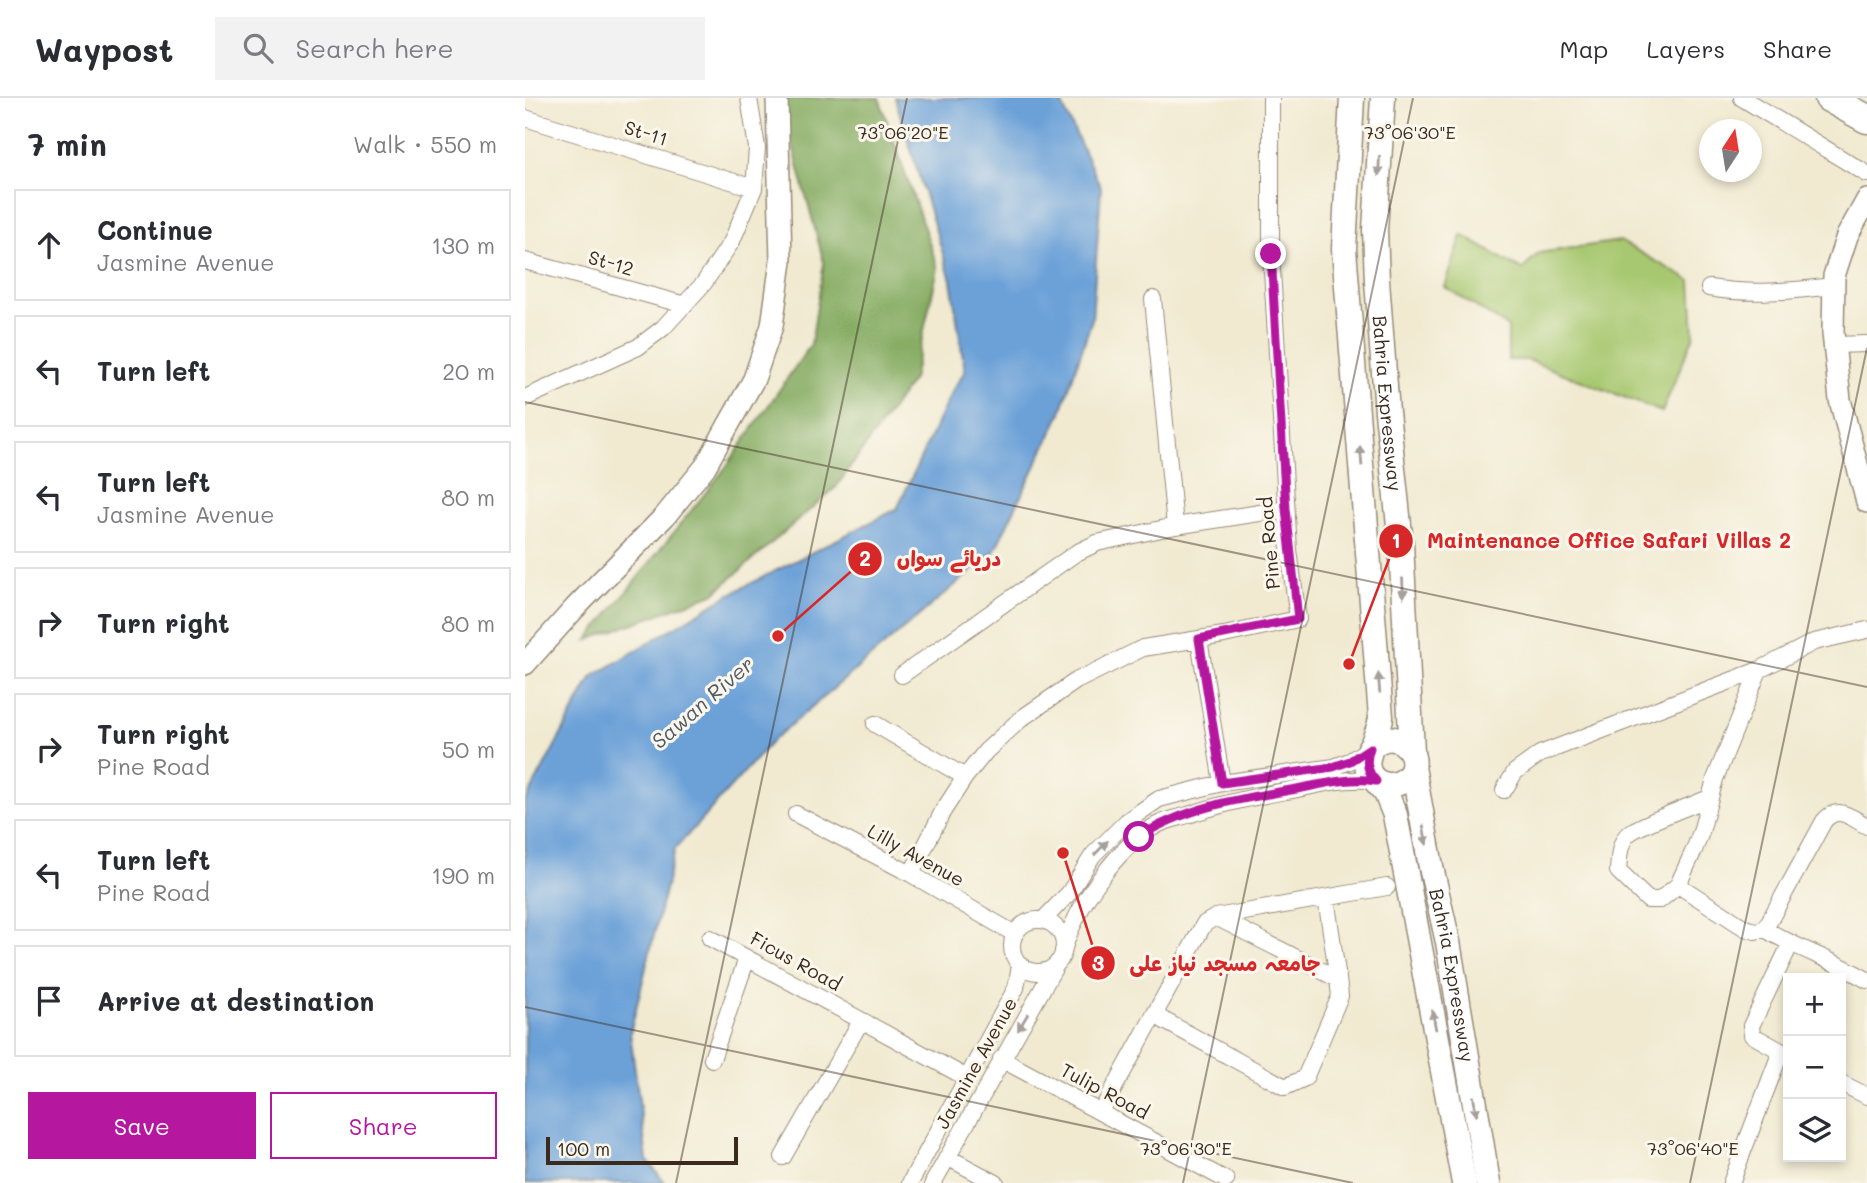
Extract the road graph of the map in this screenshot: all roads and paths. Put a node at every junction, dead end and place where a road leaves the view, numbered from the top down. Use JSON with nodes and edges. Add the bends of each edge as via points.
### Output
{"nodes":[{"id":1,"x":749,"y":98,"type":"edge"},
{"id":2,"x":778,"y":98,"type":"edge"},
{"id":3,"x":1271,"y":98,"type":"edge"},
{"id":4,"x":1352,"y":98,"type":"edge"},
{"id":5,"x":1383,"y":98,"type":"edge"},
{"id":6,"x":1742,"y":98,"type":"edge"},
{"id":7,"x":1829,"y":98,"type":"edge"},
{"id":8,"x":525,"y":118,"type":"edge"},
{"id":9,"x":1867,"y":119,"type":"edge"},
{"id":10,"x":1867,"y":174,"type":"edge"},
{"id":11,"x":754,"y":188,"type":"junction"},
{"id":12,"x":1867,"y":200,"type":"edge"},
{"id":13,"x":525,"y":261,"type":"edge"},
{"id":14,"x":1834,"y":286,"type":"junction"},
{"id":15,"x":1709,"y":288,"type":"dead end"},
{"id":16,"x":1153,"y":299,"type":"dead end"},
{"id":17,"x":685,"y":305,"type":"junction"},
{"id":18,"x":1867,"y":344,"type":"edge"},
{"id":19,"x":1834,"y":345,"type":"junction"},
{"id":20,"x":528,"y":395,"type":"edge"},
{"id":21,"x":1863,"y":470,"type":"edge"},
{"id":22,"x":1867,"y":502,"type":"edge"},
{"id":23,"x":1286,"y":509,"type":"junction"},
{"id":24,"x":1175,"y":526,"type":"junction"},
{"id":25,"x":1867,"y":630,"type":"edge"},
{"id":26,"x":1199,"y":639,"type":"junction"},
{"id":27,"x":525,"y":664,"type":"edge"},
{"id":28,"x":1759,"y":670,"type":"junction"},
{"id":29,"x":902,"y":674,"type":"dead end"},
{"id":30,"x":875,"y":724,"type":"dead end"},
{"id":31,"x":1370,"y":748,"type":"junction"},
{"id":32,"x":1412,"y":760,"type":"junction"},
{"id":33,"x":965,"y":777,"type":"junction"},
{"id":34,"x":1376,"y":781,"type":"junction"},
{"id":35,"x":1222,"y":783,"type":"junction"},
{"id":36,"x":1504,"y":790,"type":"dead end"},
{"id":37,"x":1709,"y":798,"type":"junction"},
{"id":38,"x":796,"y":814,"type":"dead end"},
{"id":39,"x":1867,"y":826,"type":"edge"},
{"id":40,"x":911,"y":874,"type":"junction"},
{"id":41,"x":1678,"y":885,"type":"junction"},
{"id":42,"x":1387,"y":887,"type":"dead end"},
{"id":43,"x":1325,"y":898,"type":"junction"},
{"id":44,"x":1216,"y":918,"type":"junction"},
{"id":45,"x":1043,"y":920,"type":"junction"},
{"id":46,"x":1765,"y":929,"type":"junction"},
{"id":47,"x":1015,"y":934,"type":"junction"},
{"id":48,"x":711,"y":937,"type":"dead end"},
{"id":49,"x":1791,"y":943,"type":"junction"},
{"id":50,"x":1060,"y":957,"type":"junction"},
{"id":51,"x":747,"y":958,"type":"junction"},
{"id":52,"x":1020,"y":965,"type":"junction"},
{"id":53,"x":1338,"y":979,"type":"junction"},
{"id":54,"x":1867,"y":980,"type":"edge"},
{"id":55,"x":1154,"y":1015,"type":"junction"},
{"id":56,"x":861,"y":1021,"type":"junction"},
{"id":57,"x":1783,"y":1052,"type":"edge"},
{"id":58,"x":1783,"y":1055,"type":"edge"},
{"id":59,"x":712,"y":1059,"type":"dead end"},
{"id":60,"x":1002,"y":1059,"type":"junction"},
{"id":61,"x":967,"y":1078,"type":"junction"},
{"id":62,"x":1846,"y":1086,"type":"edge"},
{"id":63,"x":1867,"y":1096,"type":"edge"},
{"id":64,"x":1101,"y":1112,"type":"junction"},
{"id":65,"x":783,"y":1157,"type":"dead end"},
{"id":66,"x":947,"y":1157,"type":"junction"},
{"id":67,"x":1226,"y":1180,"type":"dead end"},
{"id":68,"x":909,"y":1183,"type":"edge"},
{"id":69,"x":933,"y":1183,"type":"edge"},
{"id":70,"x":996,"y":1183,"type":"edge"},
{"id":71,"x":1464,"y":1183,"type":"edge"},
{"id":72,"x":1488,"y":1183,"type":"edge"},
{"id":73,"x":1731,"y":1183,"type":"edge"}],
"edges":[{"from":1,"to":11,"type":"street","via":[[757,148]]},
{"from":2,"to":27,"type":"main road","via":[[781,261],[772,326],[754,379],[705,467],[665,516]]},
{"from":3,"to":23,"type":"street","name":"Pine Road","via":[[1271,254]]},
{"from":31,"to":4,"type":"main road","name":"Bahria Expressway","one_way":true,"via":[[1381,717],[1344,249]]},
{"from":5,"to":32,"type":"main road","name":"Bahria Expressway","one_way":true,"via":[[1375,230],[1377,281],[1401,544]]},
{"from":6,"to":10,"type":"street"},
{"from":7,"to":9,"type":"highway"},
{"from":8,"to":11,"type":"street","name":"St-11"},
{"from":11,"to":17,"type":"street","via":[[732,241]]},
{"from":12,"to":14,"type":"main road","via":[[1847,236]]},
{"from":13,"to":17,"type":"street","name":"St-12"},
{"from":14,"to":15,"type":"street","via":[[1778,293]]},
{"from":14,"to":19,"type":"main road"},
{"from":16,"to":24,"type":"street"},
{"from":17,"to":20,"type":"street","via":[[638,347]]},
{"from":18,"to":19,"type":"street"},
{"from":19,"to":21,"type":"main road","via":[[1840,400]]},
{"from":21,"to":22,"type":"main road"},
{"from":23,"to":24,"type":"street"},
{"from":23,"to":26,"type":"street","name":"Pine Road","via":[[1298,619]]},
{"from":24,"to":29,"type":"street","via":[[1097,542],[1076,553]]},
{"from":25,"to":28,"type":"street","via":[[1814,642]]},
{"from":26,"to":33,"type":"street","name":"Pine Road","via":[[1143,648],[1076,681],[1022,718]]},
{"from":26,"to":35,"type":"street"},
{"from":28,"to":36,"type":"street","via":[[1540,754],[1515,772]]},
{"from":28,"to":37,"type":"street"},
{"from":30,"to":33,"type":"street"},
{"from":31,"to":32,"type":"main road","via":[[1381,740],[1395,739],[1408,746]]},
{"from":31,"to":34,"type":"main road","via":[[1368,769]]},
{"from":31,"to":35,"type":"street","via":[[1333,767]]},
{"from":32,"to":34,"type":"main road","via":[[1409,775],[1394,785]]},
{"from":32,"to":72,"type":"main road","name":"Bahria Expressway","one_way":true},
{"from":33,"to":40,"type":"street","name":"Pine Road"},
{"from":34,"to":50,"type":"street","name":"Jasmine Avenue","via":[[1357,779],[1232,800],[1159,824],[1109,867],[1068,934]]},
{"from":71,"to":34,"type":"main road","name":"Bahria Expressway","one_way":true,"via":[[1395,815]]},
{"from":45,"to":35,"type":"street","one_way":true,"via":[[1069,893],[1093,855],[1127,821],[1159,799]]},
{"from":37,"to":41,"type":"street","via":[[1702,832]]},
{"from":37,"to":41,"type":"street","via":[[1638,828],[1627,835],[1619,853],[1618,871],[1647,900],[1660,900]]},
{"from":38,"to":40,"type":"street","name":"Lilly Avenue"},
{"from":39,"to":46,"type":"street","via":[[1837,811],[1830,813]]},
{"from":40,"to":47,"type":"street","name":"Lilly Avenue"},
{"from":41,"to":46,"type":"street","via":[[1745,928]]},
{"from":42,"to":43,"type":"street"},
{"from":43,"to":44,"type":"street"},
{"from":43,"to":53,"type":"street"},
{"from":44,"to":53,"type":"street"},
{"from":44,"to":55,"type":"street","via":[[1204,924]]},
{"from":45,"to":47,"type":"street","via":[[1030,921]]},
{"from":45,"to":50,"type":"street","via":[[1063,938]]},
{"from":46,"to":49,"type":"street"},
{"from":47,"to":52,"type":"street","via":[[1013,954]]},
{"from":48,"to":51,"type":"street","name":"Ficus Road"},
{"from":49,"to":54,"type":"street"},
{"from":49,"to":57,"type":"street","via":[[1751,1026],[1752,1035]]},
{"from":50,"to":52,"type":"street","via":[[1046,971]]},
{"from":50,"to":60,"type":"street","name":"Jasmine Avenue","one_way":true},
{"from":51,"to":56,"type":"street","name":"Ficus Road"},
{"from":51,"to":59,"type":"street"},
{"from":52,"to":61,"type":"street","name":"Jasmine Avenue","via":[[1016,988]]},
{"from":53,"to":55,"type":"street","via":[[1340,996],[1305,1079],[1285,1087]]},
{"from":55,"to":64,"type":"street"},
{"from":56,"to":61,"type":"street","name":"Ficus Road"},
{"from":56,"to":65,"type":"street"},
{"from":58,"to":73,"type":"street"},
{"from":60,"to":64,"type":"street","name":"Tulip Road"},
{"from":60,"to":66,"type":"street","name":"Jasmine Avenue"},
{"from":61,"to":68,"type":"street","name":"Jasmine Avenue"},
{"from":62,"to":63,"type":"street"},
{"from":64,"to":67,"type":"street","name":"Tulip Road"},
{"from":66,"to":69,"type":"street","name":"Jasmine Avenue"},
{"from":66,"to":70,"type":"street"}]}
